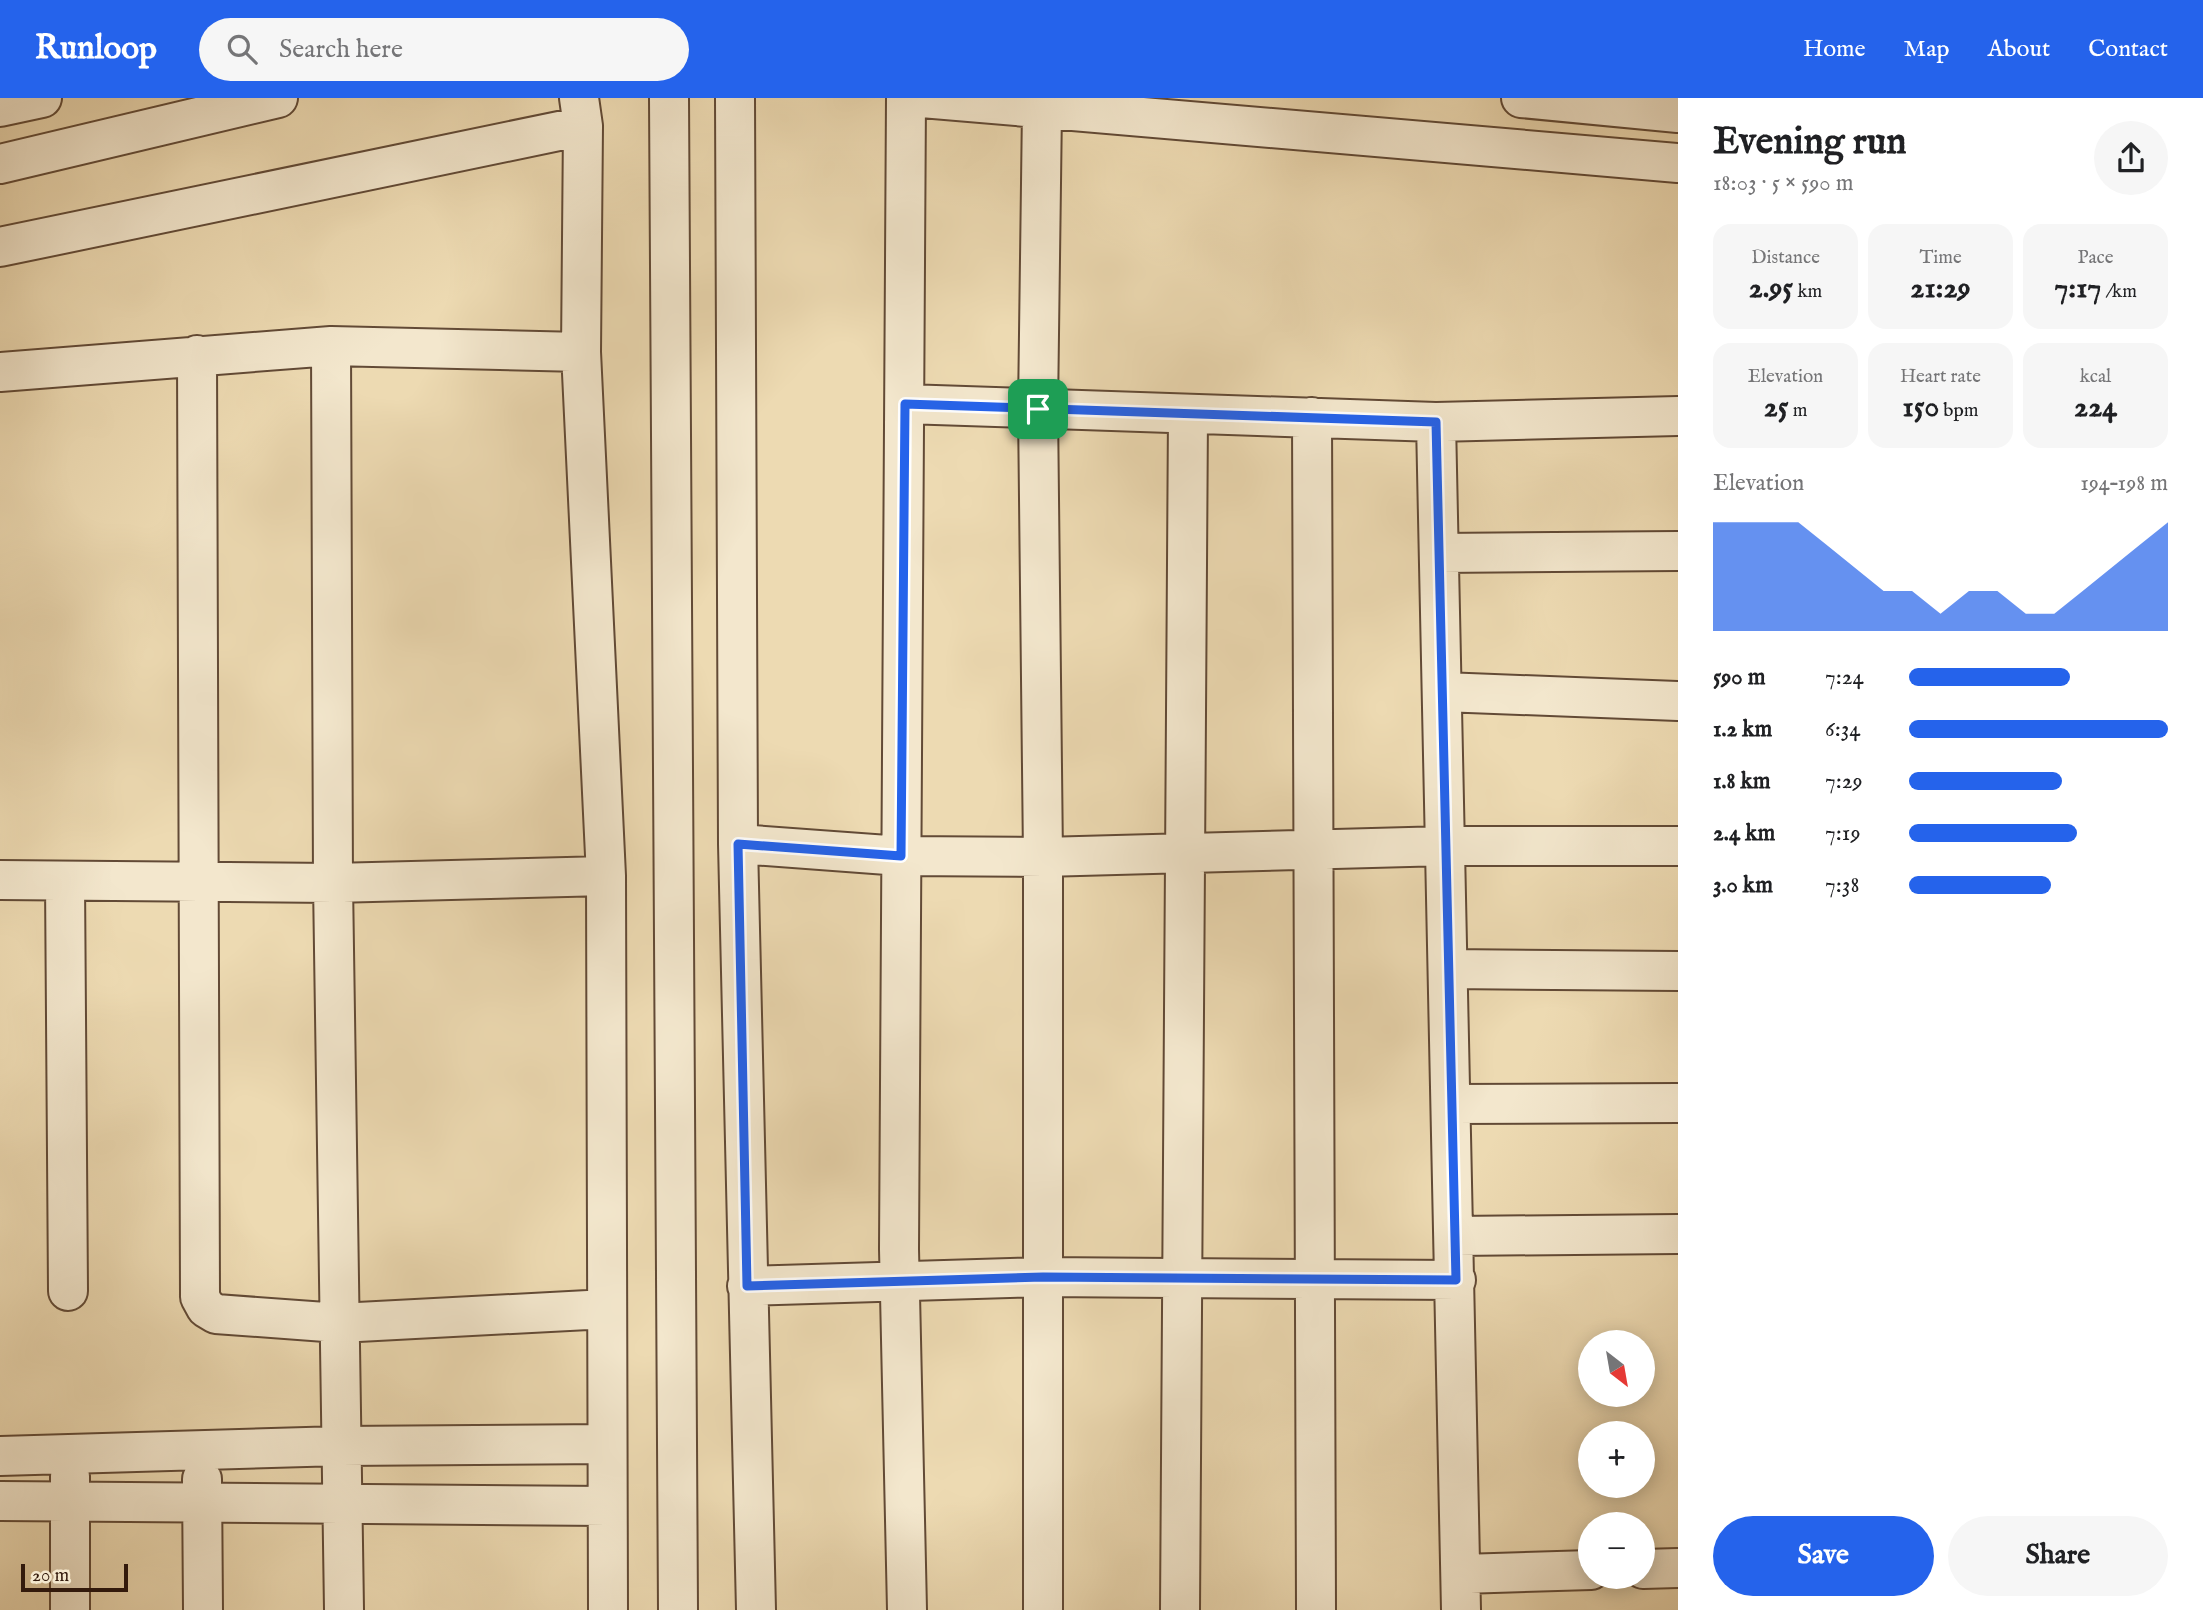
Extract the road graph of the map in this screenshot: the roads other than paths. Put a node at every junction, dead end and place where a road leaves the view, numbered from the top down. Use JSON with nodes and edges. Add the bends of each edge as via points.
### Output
{"nodes":[{"id":1,"x":42,"y":98,"type":"edge"},
{"id":2,"x":278,"y":98,"type":"edge"},
{"id":3,"x":669,"y":98,"type":"edge"},
{"id":4,"x":735,"y":98,"type":"edge"},
{"id":5,"x":906,"y":98,"type":"edge"},
{"id":6,"x":922,"y":98,"type":"edge"},
{"id":7,"x":1521,"y":98,"type":"edge"},
{"id":8,"x":0,"y":107,"type":"edge"},
{"id":9,"x":1042,"y":108,"type":"junction"},
{"id":10,"x":581,"y":112,"type":"edge"},
{"id":11,"x":1678,"y":113,"type":"edge"},
{"id":12,"x":1678,"y":163,"type":"edge"},
{"id":13,"x":0,"y":164,"type":"edge"},
{"id":14,"x":0,"y":247,"type":"edge"},
{"id":15,"x":331,"y":346,"type":"junction"},
{"id":16,"x":581,"y":352,"type":"junction"},
{"id":17,"x":197,"y":355,"type":"junction"},
{"id":18,"x":0,"y":372,"type":"edge"},
{"id":19,"x":905,"y":404,"type":"junction"},
{"id":20,"x":1038,"y":409,"type":"junction"},
{"id":21,"x":1188,"y":414,"type":"junction"},
{"id":22,"x":1678,"y":416,"type":"edge"},
{"id":23,"x":1312,"y":417,"type":"junction"},
{"id":24,"x":1436,"y":422,"type":"junction"},
{"id":25,"x":1678,"y":551,"type":"edge"},
{"id":26,"x":1439,"y":553,"type":"junction"},
{"id":27,"x":1443,"y":692,"type":"junction"},
{"id":28,"x":1678,"y":701,"type":"edge"},
{"id":29,"x":738,"y":844,"type":"junction"},
{"id":30,"x":1446,"y":846,"type":"junction"},
{"id":31,"x":1678,"y":846,"type":"edge"},
{"id":32,"x":1314,"y":849,"type":"junction"},
{"id":33,"x":1185,"y":853,"type":"junction"},
{"id":34,"x":901,"y":856,"type":"junction"},
{"id":35,"x":1042,"y":857,"type":"junction"},
{"id":36,"x":606,"y":876,"type":"junction"},
{"id":37,"x":0,"y":880,"type":"edge"},
{"id":38,"x":65,"y":881,"type":"junction"},
{"id":39,"x":200,"y":882,"type":"junction"},
{"id":40,"x":333,"y":883,"type":"junction"},
{"id":41,"x":1449,"y":969,"type":"junction"},
{"id":42,"x":1678,"y":971,"type":"edge"},
{"id":43,"x":1678,"y":1103,"type":"edge"},
{"id":44,"x":1452,"y":1104,"type":"junction"},
{"id":45,"x":1678,"y":1234,"type":"edge"},
{"id":46,"x":1455,"y":1236,"type":"junction"},
{"id":47,"x":1043,"y":1277,"type":"junction"},
{"id":48,"x":1315,"y":1278,"type":"junction"},
{"id":49,"x":1182,"y":1279,"type":"junction"},
{"id":50,"x":900,"y":1280,"type":"junction"},
{"id":51,"x":1456,"y":1280,"type":"junction"},
{"id":52,"x":747,"y":1286,"type":"junction"},
{"id":53,"x":68,"y":1290,"type":"dead end"},
{"id":54,"x":607,"y":1309,"type":"junction"},
{"id":55,"x":339,"y":1323,"type":"junction"},
{"id":56,"x":607,"y":1444,"type":"junction"},
{"id":57,"x":341,"y":1446,"type":"junction"},
{"id":58,"x":202,"y":1451,"type":"junction"},
{"id":59,"x":71,"y":1454,"type":"junction"},
{"id":60,"x":0,"y":1456,"type":"edge"},
{"id":61,"x":0,"y":1501,"type":"edge"},
{"id":62,"x":69,"y":1502,"type":"junction"},
{"id":63,"x":201,"y":1503,"type":"junction"},
{"id":64,"x":344,"y":1503,"type":"junction"},
{"id":65,"x":607,"y":1506,"type":"junction"},
{"id":66,"x":1678,"y":1568,"type":"edge"},
{"id":67,"x":1655,"y":1569,"type":"edge"},
{"id":68,"x":1578,"y":1572,"type":"edge"},
{"id":69,"x":1462,"y":1592,"type":"edge"},
{"id":70,"x":70,"y":1610,"type":"edge"},
{"id":71,"x":203,"y":1610,"type":"edge"},
{"id":72,"x":344,"y":1610,"type":"edge"},
{"id":73,"x":608,"y":1610,"type":"edge"},
{"id":74,"x":678,"y":1610,"type":"edge"},
{"id":75,"x":756,"y":1610,"type":"edge"},
{"id":76,"x":907,"y":1610,"type":"edge"},
{"id":77,"x":1042,"y":1610,"type":"edge"},
{"id":78,"x":1180,"y":1610,"type":"edge"},
{"id":79,"x":1316,"y":1610,"type":"edge"}],
"edges":[{"from":1,"to":8,"type":"street"},
{"from":2,"to":13,"type":"street"},
{"from":3,"to":74,"type":"street"},
{"from":4,"to":29,"type":"street"},
{"from":5,"to":19,"type":"street"},
{"from":6,"to":9,"type":"street"},
{"from":7,"to":11,"type":"street"},
{"from":9,"to":12,"type":"street"},
{"from":9,"to":20,"type":"street"},
{"from":10,"to":14,"type":"street"},
{"from":10,"to":16,"type":"street"},
{"from":15,"to":16,"type":"street"},
{"from":15,"to":17,"type":"street"},
{"from":15,"to":40,"type":"street"},
{"from":16,"to":36,"type":"street"},
{"from":17,"to":18,"type":"street"},
{"from":17,"to":39,"type":"street"},
{"from":19,"to":20,"type":"street"},
{"from":19,"to":34,"type":"street"},
{"from":20,"to":21,"type":"street"},
{"from":20,"to":35,"type":"street"},
{"from":21,"to":23,"type":"street"},
{"from":21,"to":33,"type":"street"},
{"from":22,"to":24,"type":"street"},
{"from":23,"to":24,"type":"street"},
{"from":23,"to":32,"type":"street"},
{"from":24,"to":26,"type":"street"},
{"from":25,"to":26,"type":"street"},
{"from":26,"to":27,"type":"street"},
{"from":27,"to":28,"type":"street"},
{"from":27,"to":30,"type":"street"},
{"from":29,"to":34,"type":"street"},
{"from":29,"to":52,"type":"street"},
{"from":30,"to":31,"type":"street"},
{"from":30,"to":32,"type":"street"},
{"from":30,"to":41,"type":"street"},
{"from":32,"to":33,"type":"street"},
{"from":32,"to":48,"type":"street"},
{"from":33,"to":35,"type":"street"},
{"from":33,"to":49,"type":"street"},
{"from":34,"to":35,"type":"street"},
{"from":34,"to":50,"type":"street"},
{"from":35,"to":47,"type":"street"},
{"from":36,"to":40,"type":"street"},
{"from":36,"to":54,"type":"street"},
{"from":37,"to":38,"type":"street"},
{"from":38,"to":39,"type":"street"},
{"from":38,"to":53,"type":"street"},
{"from":39,"to":40,"type":"street"},
{"from":39,"to":55,"type":"street","via":[[200,1297],[216,1314]]},
{"from":40,"to":55,"type":"street"},
{"from":41,"to":42,"type":"street"},
{"from":41,"to":44,"type":"street"},
{"from":43,"to":44,"type":"street"},
{"from":44,"to":46,"type":"street"},
{"from":45,"to":46,"type":"street"},
{"from":46,"to":51,"type":"street"},
{"from":47,"to":49,"type":"street"},
{"from":47,"to":50,"type":"street"},
{"from":47,"to":77,"type":"street"},
{"from":48,"to":49,"type":"street"},
{"from":48,"to":51,"type":"street"},
{"from":48,"to":79,"type":"street"},
{"from":49,"to":78,"type":"street"},
{"from":50,"to":52,"type":"street"},
{"from":50,"to":76,"type":"street"},
{"from":51,"to":69,"type":"street"},
{"from":52,"to":75,"type":"street"},
{"from":54,"to":55,"type":"street"},
{"from":54,"to":56,"type":"street"},
{"from":55,"to":57,"type":"street"},
{"from":56,"to":57,"type":"street"},
{"from":56,"to":65,"type":"street"},
{"from":57,"to":58,"type":"street"},
{"from":57,"to":64,"type":"street"},
{"from":58,"to":59,"type":"street"},
{"from":58,"to":63,"type":"street"},
{"from":59,"to":60,"type":"street"},
{"from":59,"to":62,"type":"street"},
{"from":61,"to":62,"type":"street"},
{"from":62,"to":63,"type":"street"},
{"from":62,"to":70,"type":"street"},
{"from":63,"to":64,"type":"street"},
{"from":63,"to":71,"type":"street"},
{"from":64,"to":65,"type":"street"},
{"from":64,"to":72,"type":"street"},
{"from":65,"to":73,"type":"street"},
{"from":66,"to":67,"type":"street"},
{"from":68,"to":69,"type":"street"}]}
